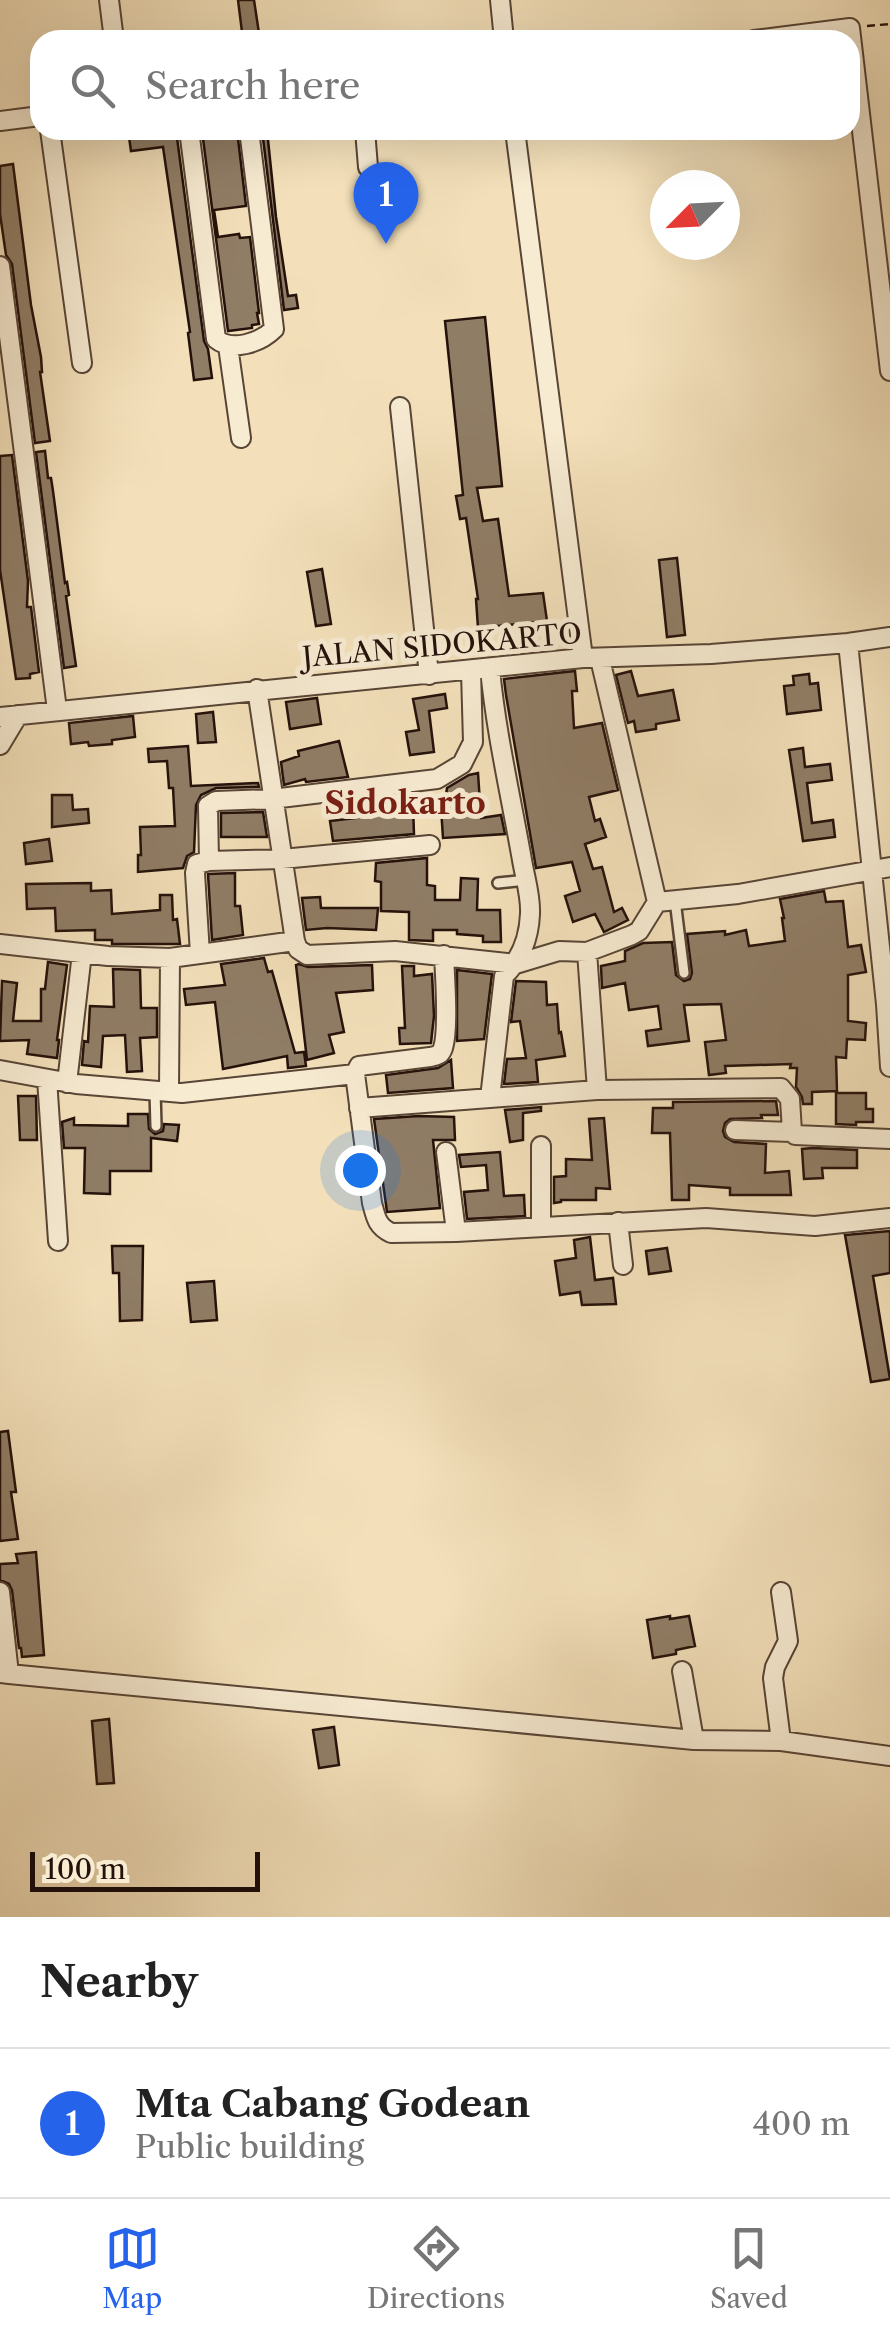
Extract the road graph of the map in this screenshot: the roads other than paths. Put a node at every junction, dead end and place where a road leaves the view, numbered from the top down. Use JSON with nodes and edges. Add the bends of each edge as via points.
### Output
{"nodes":[{"id":1,"x":108,"y":0,"type":"edge"},
{"id":2,"x":500,"y":0,"type":"edge"},
{"id":3,"x":112,"y":30,"type":"edge"},
{"id":4,"x":503,"y":30,"type":"edge"},
{"id":5,"x":860,"y":112,"type":"edge"},
{"id":6,"x":30,"y":117,"type":"edge"},
{"id":7,"x":0,"y":121,"type":"edge"},
{"id":8,"x":51,"y":140,"type":"edge"},
{"id":9,"x":190,"y":140,"type":"edge"},
{"id":10,"x":251,"y":140,"type":"edge"},
{"id":11,"x":366,"y":140,"type":"edge"},
{"id":12,"x":516,"y":140,"type":"edge"},
{"id":13,"x":368,"y":167,"type":"dead end"},
{"id":14,"x":0,"y":266,"type":"edge"},
{"id":15,"x":228,"y":346,"type":"junction"},
{"id":16,"x":82,"y":363,"type":"dead end"},
{"id":17,"x":890,"y":370,"type":"edge"},
{"id":18,"x":400,"y":407,"type":"dead end"},
{"id":19,"x":241,"y":438,"type":"dead end"},
{"id":20,"x":890,"y":636,"type":"edge"},
{"id":21,"x":848,"y":643,"type":"junction"},
{"id":22,"x":591,"y":659,"type":"junction"},
{"id":23,"x":480,"y":670,"type":"junction"},
{"id":24,"x":429,"y":675,"type":"junction"},
{"id":25,"x":257,"y":689,"type":"junction"},
{"id":26,"x":57,"y":710,"type":"junction"},
{"id":27,"x":9,"y":716,"type":"edge"},
{"id":28,"x":0,"y":745,"type":"edge"},
{"id":29,"x":272,"y":799,"type":"junction"},
{"id":30,"x":430,"y":845,"type":"dead end"},
{"id":31,"x":282,"y":859,"type":"junction"},
{"id":32,"x":209,"y":861,"type":"junction"},
{"id":33,"x":881,"y":869,"type":"edge"},
{"id":34,"x":526,"y":880,"type":"junction"},
{"id":35,"x":498,"y":882,"type":"dead end"},
{"id":36,"x":666,"y":901,"type":"junction"},
{"id":37,"x":295,"y":941,"type":"junction"},
{"id":38,"x":0,"y":944,"type":"edge"},
{"id":39,"x":587,"y":952,"type":"junction"},
{"id":40,"x":82,"y":953,"type":"junction"},
{"id":41,"x":200,"y":954,"type":"junction"},
{"id":42,"x":444,"y":956,"type":"junction"},
{"id":43,"x":170,"y":958,"type":"junction"},
{"id":44,"x":885,"y":958,"type":"edge"},
{"id":45,"x":516,"y":964,"type":"junction"},
{"id":46,"x":684,"y":973,"type":"dead end"},
{"id":47,"x":890,"y":1067,"type":"edge"},
{"id":48,"x":0,"y":1070,"type":"edge"},
{"id":49,"x":355,"y":1074,"type":"junction"},
{"id":50,"x":48,"y":1079,"type":"junction"},
{"id":51,"x":67,"y":1083,"type":"junction"},
{"id":52,"x":597,"y":1090,"type":"junction"},
{"id":53,"x":162,"y":1091,"type":"junction"},
{"id":54,"x":490,"y":1098,"type":"junction"},
{"id":55,"x":359,"y":1108,"type":"junction"},
{"id":56,"x":156,"y":1126,"type":"dead end"},
{"id":57,"x":736,"y":1130,"type":"dead end"},
{"id":58,"x":792,"y":1132,"type":"junction"},
{"id":59,"x":890,"y":1139,"type":"edge"},
{"id":60,"x":541,"y":1146,"type":"dead end"},
{"id":61,"x":446,"y":1152,"type":"dead end"},
{"id":62,"x":890,"y":1218,"type":"edge"},
{"id":63,"x":618,"y":1222,"type":"junction"},
{"id":64,"x":541,"y":1227,"type":"junction"},
{"id":65,"x":456,"y":1232,"type":"junction"},
{"id":66,"x":58,"y":1240,"type":"dead end"},
{"id":67,"x":623,"y":1264,"type":"dead end"},
{"id":68,"x":0,"y":1592,"type":"edge"},
{"id":69,"x":781,"y":1592,"type":"dead end"},
{"id":70,"x":682,"y":1671,"type":"dead end"},
{"id":71,"x":5,"y":1673,"type":"edge"},
{"id":72,"x":694,"y":1740,"type":"junction"},
{"id":73,"x":782,"y":1740,"type":"junction"},
{"id":74,"x":890,"y":1756,"type":"edge"}],
"edges":[{"from":1,"to":3,"type":"street"},
{"from":2,"to":4,"type":"street"},
{"from":5,"to":17,"type":"street"},
{"from":6,"to":7,"type":"street"},
{"from":8,"to":16,"type":"street"},
{"from":9,"to":15,"type":"street","via":[[216,339]]},
{"from":10,"to":15,"type":"street","via":[[274,329],[258,342]]},
{"from":11,"to":13,"type":"street"},
{"from":12,"to":22,"type":"street"},
{"from":14,"to":26,"type":"street"},
{"from":15,"to":19,"type":"street"},
{"from":18,"to":24,"type":"street"},
{"from":20,"to":21,"type":"street","name":"JALAN SIDOKARTO"},
{"from":21,"to":22,"type":"street","name":"JALAN SIDOKARTO"},
{"from":21,"to":33,"type":"street"},
{"from":22,"to":23,"type":"street","name":"JALAN SIDOKARTO"},
{"from":22,"to":36,"type":"street"},
{"from":23,"to":24,"type":"street","name":"JALAN SIDOKARTO"},
{"from":23,"to":29,"type":"street","via":[[473,742],[462,764],[438,779]]},
{"from":23,"to":34,"type":"street","via":[[494,705]]},
{"from":24,"to":25,"type":"street","name":"JALAN SIDOKARTO"},
{"from":25,"to":26,"type":"street","name":"JALAN SIDOKARTO"},
{"from":25,"to":29,"type":"street"},
{"from":26,"to":27,"type":"street","name":"JALAN SIDOKARTO"},
{"from":27,"to":28,"type":"street"},
{"from":29,"to":31,"type":"street"},
{"from":29,"to":32,"type":"street","via":[[210,804]]},
{"from":30,"to":31,"type":"street"},
{"from":31,"to":32,"type":"street"},
{"from":31,"to":37,"type":"street"},
{"from":32,"to":41,"type":"street","via":[[197,864],[195,872]]},
{"from":33,"to":36,"type":"street"},
{"from":33,"to":44,"type":"street"},
{"from":34,"to":35,"type":"lane"},
{"from":34,"to":45,"type":"street","via":[[531,910]]},
{"from":36,"to":39,"type":"street","via":[[639,930]]},
{"from":36,"to":46,"type":"lane"},
{"from":37,"to":41,"type":"street"},
{"from":37,"to":42,"type":"street","via":[[307,955]]},
{"from":38,"to":40,"type":"street"},
{"from":39,"to":45,"type":"street","via":[[559,951]]},
{"from":39,"to":52,"type":"street"},
{"from":40,"to":43,"type":"street"},
{"from":40,"to":51,"type":"street"},
{"from":41,"to":43,"type":"street"},
{"from":42,"to":45,"type":"street"},
{"from":42,"to":49,"type":"street","via":[[443,1050],[358,1066]]},
{"from":43,"to":53,"type":"street"},
{"from":44,"to":47,"type":"street"},
{"from":45,"to":54,"type":"street","via":[[504,976]]},
{"from":48,"to":50,"type":"street"},
{"from":49,"to":53,"type":"street"},
{"from":49,"to":55,"type":"street"},
{"from":50,"to":51,"type":"street"},
{"from":50,"to":66,"type":"street"},
{"from":51,"to":53,"type":"street"},
{"from":52,"to":54,"type":"street"},
{"from":52,"to":58,"type":"street","via":[[780,1088],[790,1099]]},
{"from":53,"to":56,"type":"lane"},
{"from":54,"to":55,"type":"street"},
{"from":55,"to":65,"type":"street","via":[[377,1222],[392,1233]]},
{"from":57,"to":58,"type":"street"},
{"from":58,"to":59,"type":"street"},
{"from":60,"to":64,"type":"street"},
{"from":61,"to":65,"type":"street"},
{"from":62,"to":63,"type":"street","via":[[815,1226],[706,1218]]},
{"from":63,"to":64,"type":"street"},
{"from":63,"to":67,"type":"street"},
{"from":64,"to":65,"type":"street"},
{"from":68,"to":71,"type":"street"},
{"from":69,"to":73,"type":"street","via":[[788,1640],[773,1678]]},
{"from":70,"to":72,"type":"street"},
{"from":71,"to":72,"type":"street"},
{"from":72,"to":73,"type":"street"},
{"from":73,"to":74,"type":"street"}]}
